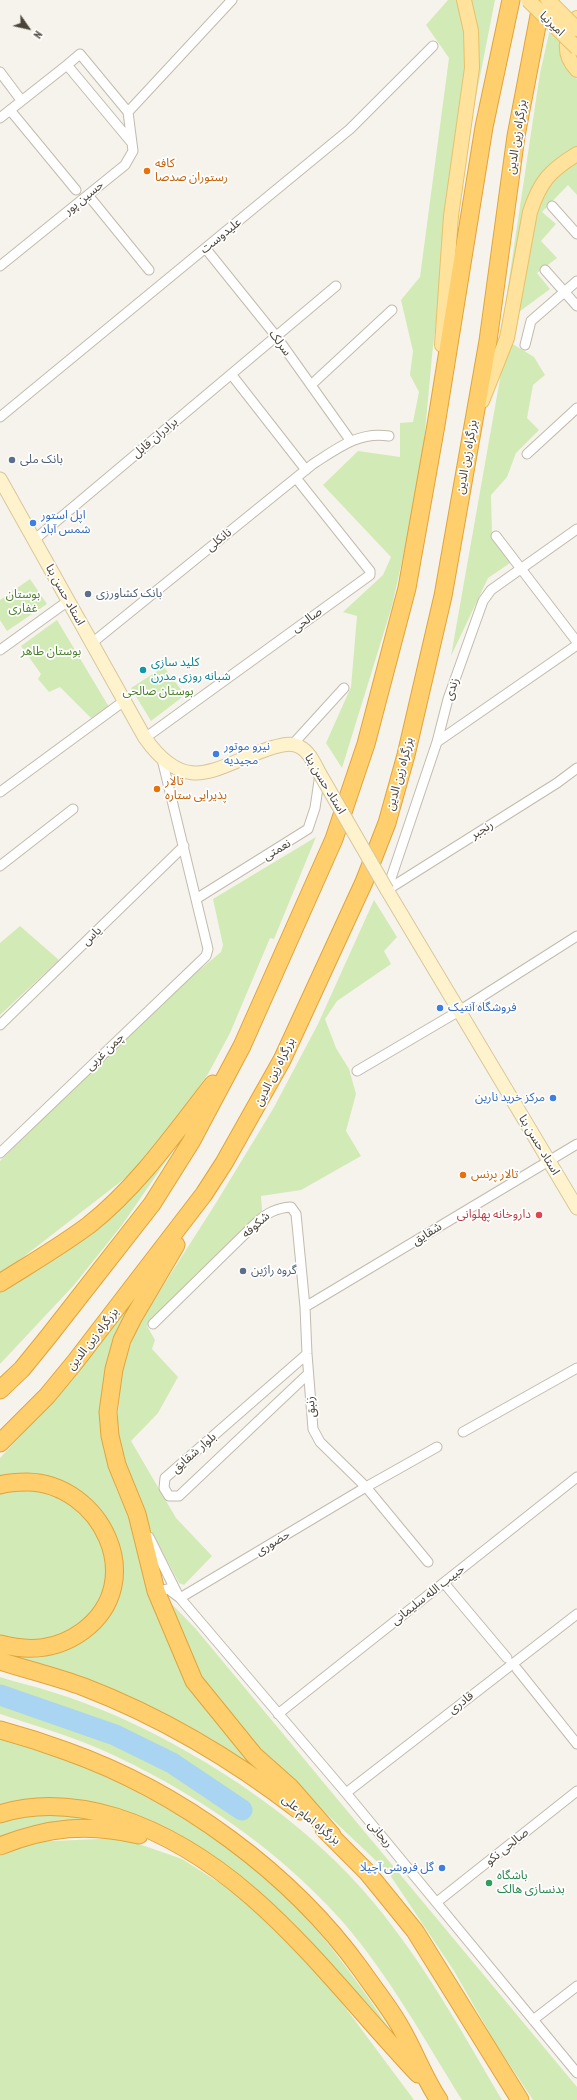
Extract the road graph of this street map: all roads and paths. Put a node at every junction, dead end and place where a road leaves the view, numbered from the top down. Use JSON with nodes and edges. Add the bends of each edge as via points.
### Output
{"nodes":[{"id":1,"x":232,"y":0,"type":"edge"},
{"id":2,"x":464,"y":0,"type":"edge"},
{"id":3,"x":511,"y":0,"type":"edge"},
{"id":4,"x":528,"y":0,"type":"edge"},
{"id":5,"x":542,"y":0,"type":"edge"},
{"id":6,"x":548,"y":0,"type":"edge"},
{"id":7,"x":577,"y":18,"type":"edge"},
{"id":8,"x":577,"y":29,"type":"edge"},
{"id":9,"x":433,"y":46,"type":"dead end"},
{"id":10,"x":577,"y":48,"type":"edge"},
{"id":11,"x":67,"y":65,"type":"junction"},
{"id":12,"x":577,"y":70,"type":"edge"},
{"id":13,"x":0,"y":72,"type":"edge"},
{"id":14,"x":21,"y":100,"type":"junction"},
{"id":15,"x":10,"y":110,"type":"junction"},
{"id":16,"x":128,"y":112,"type":"junction"},
{"id":17,"x":0,"y":118,"type":"edge"},
{"id":18,"x":133,"y":144,"type":"junction"},
{"id":19,"x":577,"y":154,"type":"edge"},
{"id":20,"x":76,"y":190,"type":"dead end"},
{"id":21,"x":88,"y":195,"type":"junction"},
{"id":22,"x":552,"y":206,"type":"dead end"},
{"id":23,"x":577,"y":234,"type":"edge"},
{"id":24,"x":206,"y":249,"type":"junction"},
{"id":25,"x":0,"y":266,"type":"edge"},
{"id":26,"x":149,"y":270,"type":"dead end"},
{"id":27,"x":545,"y":270,"type":"dead end"},
{"id":28,"x":577,"y":281,"type":"edge"},
{"id":29,"x":336,"y":286,"type":"dead end"},
{"id":30,"x":564,"y":292,"type":"junction"},
{"id":31,"x":577,"y":306,"type":"edge"},
{"id":32,"x":392,"y":310,"type":"dead end"},
{"id":33,"x":276,"y":336,"type":"junction"},
{"id":34,"x":525,"y":345,"type":"dead end"},
{"id":35,"x":231,"y":374,"type":"junction"},
{"id":36,"x":311,"y":385,"type":"junction"},
{"id":37,"x":577,"y":408,"type":"edge"},
{"id":38,"x":0,"y":417,"type":"edge"},
{"id":39,"x":436,"y":425,"type":"junction"},
{"id":40,"x":472,"y":430,"type":"junction"},
{"id":41,"x":389,"y":436,"type":"dead end"},
{"id":42,"x":350,"y":440,"type":"junction"},
{"id":43,"x":527,"y":454,"type":"dead end"},
{"id":44,"x":306,"y":470,"type":"junction"},
{"id":45,"x":296,"y":478,"type":"junction"},
{"id":46,"x":0,"y":479,"type":"edge"},
{"id":47,"x":577,"y":529,"type":"edge"},
{"id":48,"x":496,"y":536,"type":"dead end"},
{"id":49,"x":34,"y":540,"type":"junction"},
{"id":50,"x":521,"y":568,"type":"junction"},
{"id":51,"x":68,"y":601,"type":"junction"},
{"id":52,"x":577,"y":642,"type":"edge"},
{"id":53,"x":92,"y":643,"type":"junction"},
{"id":54,"x":577,"y":645,"type":"edge"},
{"id":55,"x":0,"y":650,"type":"edge"},
{"id":56,"x":344,"y":688,"type":"dead end"},
{"id":57,"x":124,"y":701,"type":"junction"},
{"id":58,"x":145,"y":738,"type":"junction"},
{"id":59,"x":437,"y":742,"type":"junction"},
{"id":60,"x":294,"y":744,"type":"junction"},
{"id":61,"x":162,"y":759,"type":"junction"},
{"id":62,"x":577,"y":768,"type":"edge"},
{"id":63,"x":320,"y":774,"type":"junction"},
{"id":64,"x":0,"y":792,"type":"edge"},
{"id":65,"x":73,"y":810,"type":"dead end"},
{"id":66,"x":184,"y":846,"type":"junction"},
{"id":67,"x":0,"y":866,"type":"edge"},
{"id":68,"x":387,"y":890,"type":"junction"},
{"id":69,"x":196,"y":899,"type":"junction"},
{"id":70,"x":577,"y":936,"type":"edge"},
{"id":71,"x":459,"y":1011,"type":"junction"},
{"id":72,"x":0,"y":1025,"type":"edge"},
{"id":73,"x":242,"y":1046,"type":"junction"},
{"id":74,"x":357,"y":1071,"type":"dead end"},
{"id":75,"x":577,"y":1144,"type":"edge"},
{"id":76,"x":0,"y":1153,"type":"edge"},
{"id":77,"x":549,"y":1162,"type":"junction"},
{"id":78,"x":204,"y":1194,"type":"junction"},
{"id":79,"x":577,"y":1208,"type":"edge"},
{"id":80,"x":0,"y":1283,"type":"edge"},
{"id":81,"x":305,"y":1307,"type":"junction"},
{"id":82,"x":153,"y":1324,"type":"dead end"},
{"id":83,"x":307,"y":1354,"type":"junction"},
{"id":84,"x":577,"y":1368,"type":"edge"},
{"id":85,"x":308,"y":1374,"type":"junction"},
{"id":86,"x":0,"y":1390,"type":"edge"},
{"id":87,"x":463,"y":1432,"type":"dead end"},
{"id":88,"x":0,"y":1442,"type":"edge"},
{"id":89,"x":437,"y":1447,"type":"dead end"},
{"id":90,"x":577,"y":1477,"type":"edge"},
{"id":91,"x":0,"y":1485,"type":"edge"},
{"id":92,"x":366,"y":1487,"type":"junction"},
{"id":93,"x":137,"y":1514,"type":"junction"},
{"id":94,"x":428,"y":1562,"type":"dead end"},
{"id":95,"x":444,"y":1582,"type":"junction"},
{"id":96,"x":156,"y":1591,"type":"junction"},
{"id":97,"x":180,"y":1598,"type":"junction"},
{"id":98,"x":577,"y":1614,"type":"edge"},
{"id":99,"x":0,"y":1644,"type":"edge"},
{"id":100,"x":507,"y":1658,"type":"dead end"},
{"id":101,"x":0,"y":1661,"type":"edge"},
{"id":102,"x":517,"y":1669,"type":"dead end"},
{"id":103,"x":278,"y":1714,"type":"junction"},
{"id":104,"x":0,"y":1730,"type":"edge"},
{"id":105,"x":577,"y":1744,"type":"edge"},
{"id":106,"x":577,"y":1791,"type":"edge"},
{"id":107,"x":346,"y":1793,"type":"junction"},
{"id":108,"x":0,"y":1814,"type":"edge"},
{"id":109,"x":332,"y":1835,"type":"junction"},
{"id":110,"x":178,"y":1845,"type":"junction"},
{"id":111,"x":0,"y":1846,"type":"edge"},
{"id":112,"x":437,"y":1902,"type":"junction"},
{"id":113,"x":577,"y":1986,"type":"edge"},
{"id":114,"x":533,"y":2020,"type":"junction"},
{"id":115,"x":577,"y":2073,"type":"edge"},
{"id":116,"x":429,"y":2085,"type":"junction"},
{"id":117,"x":439,"y":2100,"type":"edge"},
{"id":118,"x":520,"y":2100,"type":"edge"}],
"edges":[{"from":1,"to":16,"type":"street"},
{"from":2,"to":39,"type":"main road","via":[[471,31],[472,68],[451,216]]},
{"from":3,"to":39,"type":"highway","via":[[484,127]]},
{"from":4,"to":10,"type":"main road","name":"امیرنیا","bridge":true},
{"from":5,"to":40,"type":"highway","name":"بزرگراه زین الدین","via":[[516,136],[488,341]]},
{"from":6,"to":8,"type":"main road","name":"امیرنیا","bridge":true},
{"from":7,"to":12,"type":"main road","via":[[570,31],[566,53]]},
{"from":9,"to":24,"type":"street","name":"علیدوست","via":[[350,129]]},
{"from":11,"to":14,"type":"street"},
{"from":11,"to":16,"type":"street","via":[[80,54]]},
{"from":11,"to":18,"type":"street"},
{"from":13,"to":14,"type":"street"},
{"from":14,"to":15,"type":"street"},
{"from":15,"to":17,"type":"street"},
{"from":15,"to":20,"type":"street"},
{"from":16,"to":18,"type":"street","name":"حسین پور"},
{"from":18,"to":21,"type":"street","name":"حسین پور","via":[[133,150],[125,165]]},
{"from":19,"to":40,"type":"main road","via":[[548,175],[536,196],[530,212],[506,338]]},
{"from":21,"to":25,"type":"street","name":"حسین پور"},
{"from":21,"to":26,"type":"street"},
{"from":22,"to":23,"type":"street"},
{"from":24,"to":33,"type":"street","name":"سرلک"},
{"from":24,"to":38,"type":"street","name":"علیدوست"},
{"from":27,"to":30,"type":"street"},
{"from":28,"to":30,"type":"street"},
{"from":29,"to":33,"type":"street","name":"برادران قابل"},
{"from":30,"to":31,"type":"street"},
{"from":30,"to":34,"type":"street","via":[[531,321]]},
{"from":32,"to":36,"type":"street"},
{"from":33,"to":35,"type":"street","name":"برادران قابل"},
{"from":33,"to":36,"type":"street","name":"سرلک"},
{"from":35,"to":44,"type":"street"},
{"from":35,"to":49,"type":"street","name":"برادران قابل"},
{"from":36,"to":42,"type":"street","name":"سرلک"},
{"from":37,"to":43,"type":"street"},
{"from":39,"to":73,"type":"highway","via":[[407,588],[366,744],[334,838]]},
{"from":40,"to":78,"type":"highway","name":"بزرگراه زین الدین","via":[[443,596],[406,755],[387,823],[364,882],[282,1060],[252,1116]]},
{"from":41,"to":42,"type":"street","via":[[377,434]]},
{"from":42,"to":44,"type":"street","name":"نانکلی"},
{"from":44,"to":45,"type":"street","name":"نانکلی"},
{"from":45,"to":53,"type":"street","name":"نانکلی"},
{"from":45,"to":58,"type":"street","name":"صالحی","via":[[370,571],[370,575]]},
{"from":46,"to":49,"type":"main road","name":"استاد حسن بنا"},
{"from":47,"to":50,"type":"street","name":"زندی"},
{"from":48,"to":50,"type":"street"},
{"from":49,"to":51,"type":"main road","name":"استاد حسن بنا"},
{"from":50,"to":52,"type":"street"},
{"from":50,"to":59,"type":"street","name":"زندی","via":[[491,590],[483,601],[448,699]]},
{"from":51,"to":53,"type":"main road","name":"استاد حسن بنا"},
{"from":51,"to":55,"type":"street"},
{"from":53,"to":57,"type":"main road","name":"استاد حسن بنا"},
{"from":54,"to":59,"type":"street"},
{"from":56,"to":60,"type":"street"},
{"from":57,"to":58,"type":"main road","name":"استاد حسن بنا"},
{"from":57,"to":64,"type":"street"},
{"from":58,"to":61,"type":"main road","name":"استاد حسن بنا"},
{"from":59,"to":68,"type":"street","name":"زندی"},
{"from":60,"to":61,"type":"main road","name":"استاد حسن بنا","via":[[265,750],[209,772],[179,770]]},
{"from":60,"to":63,"type":"main road","name":"استاد حسن بنا","via":[[307,752]]},
{"from":61,"to":66,"type":"street"},
{"from":62,"to":68,"type":"street","name":"رنجبر"},
{"from":63,"to":68,"type":"main road","name":"استاد حسن بنا","bridge":true},
{"from":63,"to":69,"type":"street","name":"نعمتی","via":[[315,808],[308,829]]},
{"from":65,"to":67,"type":"street"},
{"from":66,"to":69,"type":"street"},
{"from":66,"to":72,"type":"street","name":"یاس"},
{"from":68,"to":71,"type":"main road","name":"استاد حسن بنا"},
{"from":69,"to":76,"type":"street","name":"چمن غربی","via":[[208,950],[206,956]]},
{"from":70,"to":71,"type":"street"},
{"from":71,"to":74,"type":"street"},
{"from":71,"to":77,"type":"main road","name":"استاد حسن بنا"},
{"from":73,"to":80,"type":"highway","via":[[134,1183],[90,1224]]},
{"from":73,"to":86,"type":"highway","via":[[191,1142],[152,1204],[44,1343]]},
{"from":75,"to":77,"type":"street","name":"شقایق"},
{"from":77,"to":79,"type":"main road","name":"استاد حسن بنا"},
{"from":77,"to":81,"type":"street","name":"شقایق"},
{"from":78,"to":88,"type":"highway","name":"بزرگراه زین الدین","via":[[75,1362],[47,1396]]},
{"from":78,"to":93,"type":"highway","via":[[160,1275],[133,1318],[122,1340],[114,1369],[108,1412],[110,1436],[117,1465]]},
{"from":81,"to":82,"type":"street","name":"شکوفه","via":[[296,1214],[291,1206],[281,1207],[269,1212],[256,1223]]},
{"from":81,"to":83,"type":"street","name":"زنبق"},
{"from":83,"to":85,"type":"street","name":"زنبق"},
{"from":83,"to":85,"type":"street","name":"بلوار شقایق","via":[[165,1478],[164,1488],[169,1496],[179,1496]]},
{"from":84,"to":87,"type":"street"},
{"from":85,"to":92,"type":"street","name":"زنبق","via":[[313,1429],[320,1442]]},
{"from":89,"to":92,"type":"street","name":"حضوری"},
{"from":90,"to":95,"type":"street","name":"حبیب الله سلیمانی"},
{"from":91,"to":99,"type":"highway","via":[[9,1482],[38,1482],[70,1495],[98,1521],[113,1552],[115,1570],[114,1588],[108,1605],[90,1626],[75,1638],[45,1648],[16,1648]]},
{"from":92,"to":94,"type":"street","name":"زنبق"},
{"from":92,"to":97,"type":"street","name":"حضوری"},
{"from":93,"to":96,"type":"highway"},
{"from":93,"to":97,"type":"street"},
{"from":95,"to":100,"type":"street"},
{"from":95,"to":103,"type":"street","name":"حبیب الله سلیمانی"},
{"from":96,"to":97,"type":"street","via":[[168,1589]]},
{"from":96,"to":109,"type":"highway","via":[[194,1681],[254,1755],[290,1788]]},
{"from":97,"to":103,"type":"street","name":"ریحانی"},
{"from":98,"to":107,"type":"street","name":"قادری"},
{"from":101,"to":109,"type":"highway","name":"بزرگراه امام علی","via":[[83,1687],[160,1720],[230,1760]]},
{"from":102,"to":105,"type":"street"},
{"from":103,"to":107,"type":"street","name":"ریحانی"},
{"from":104,"to":116,"type":"highway","via":[[67,1751],[153,1791],[202,1821],[274,1875],[315,1914],[361,1969],[401,2028]]},
{"from":106,"to":112,"type":"street","name":"صالحی نکو"},
{"from":107,"to":112,"type":"street","name":"ریحانی"},
{"from":108,"to":110,"type":"highway","via":[[44,1806],[91,1811],[146,1828]]},
{"from":109,"to":118,"type":"highway","name":"بزرگراه امام علی","via":[[379,1886],[415,1931]]},
{"from":110,"to":111,"type":"highway","via":[[117,1830],[90,1827],[58,1830]]},
{"from":110,"to":116,"type":"highway","via":[[213,1865],[253,1896],[286,1927]]},
{"from":112,"to":114,"type":"street","name":"ریحانی"},
{"from":113,"to":114,"type":"street"},
{"from":114,"to":115,"type":"street","name":"ریحانی"},
{"from":116,"to":117,"type":"highway"}]}
